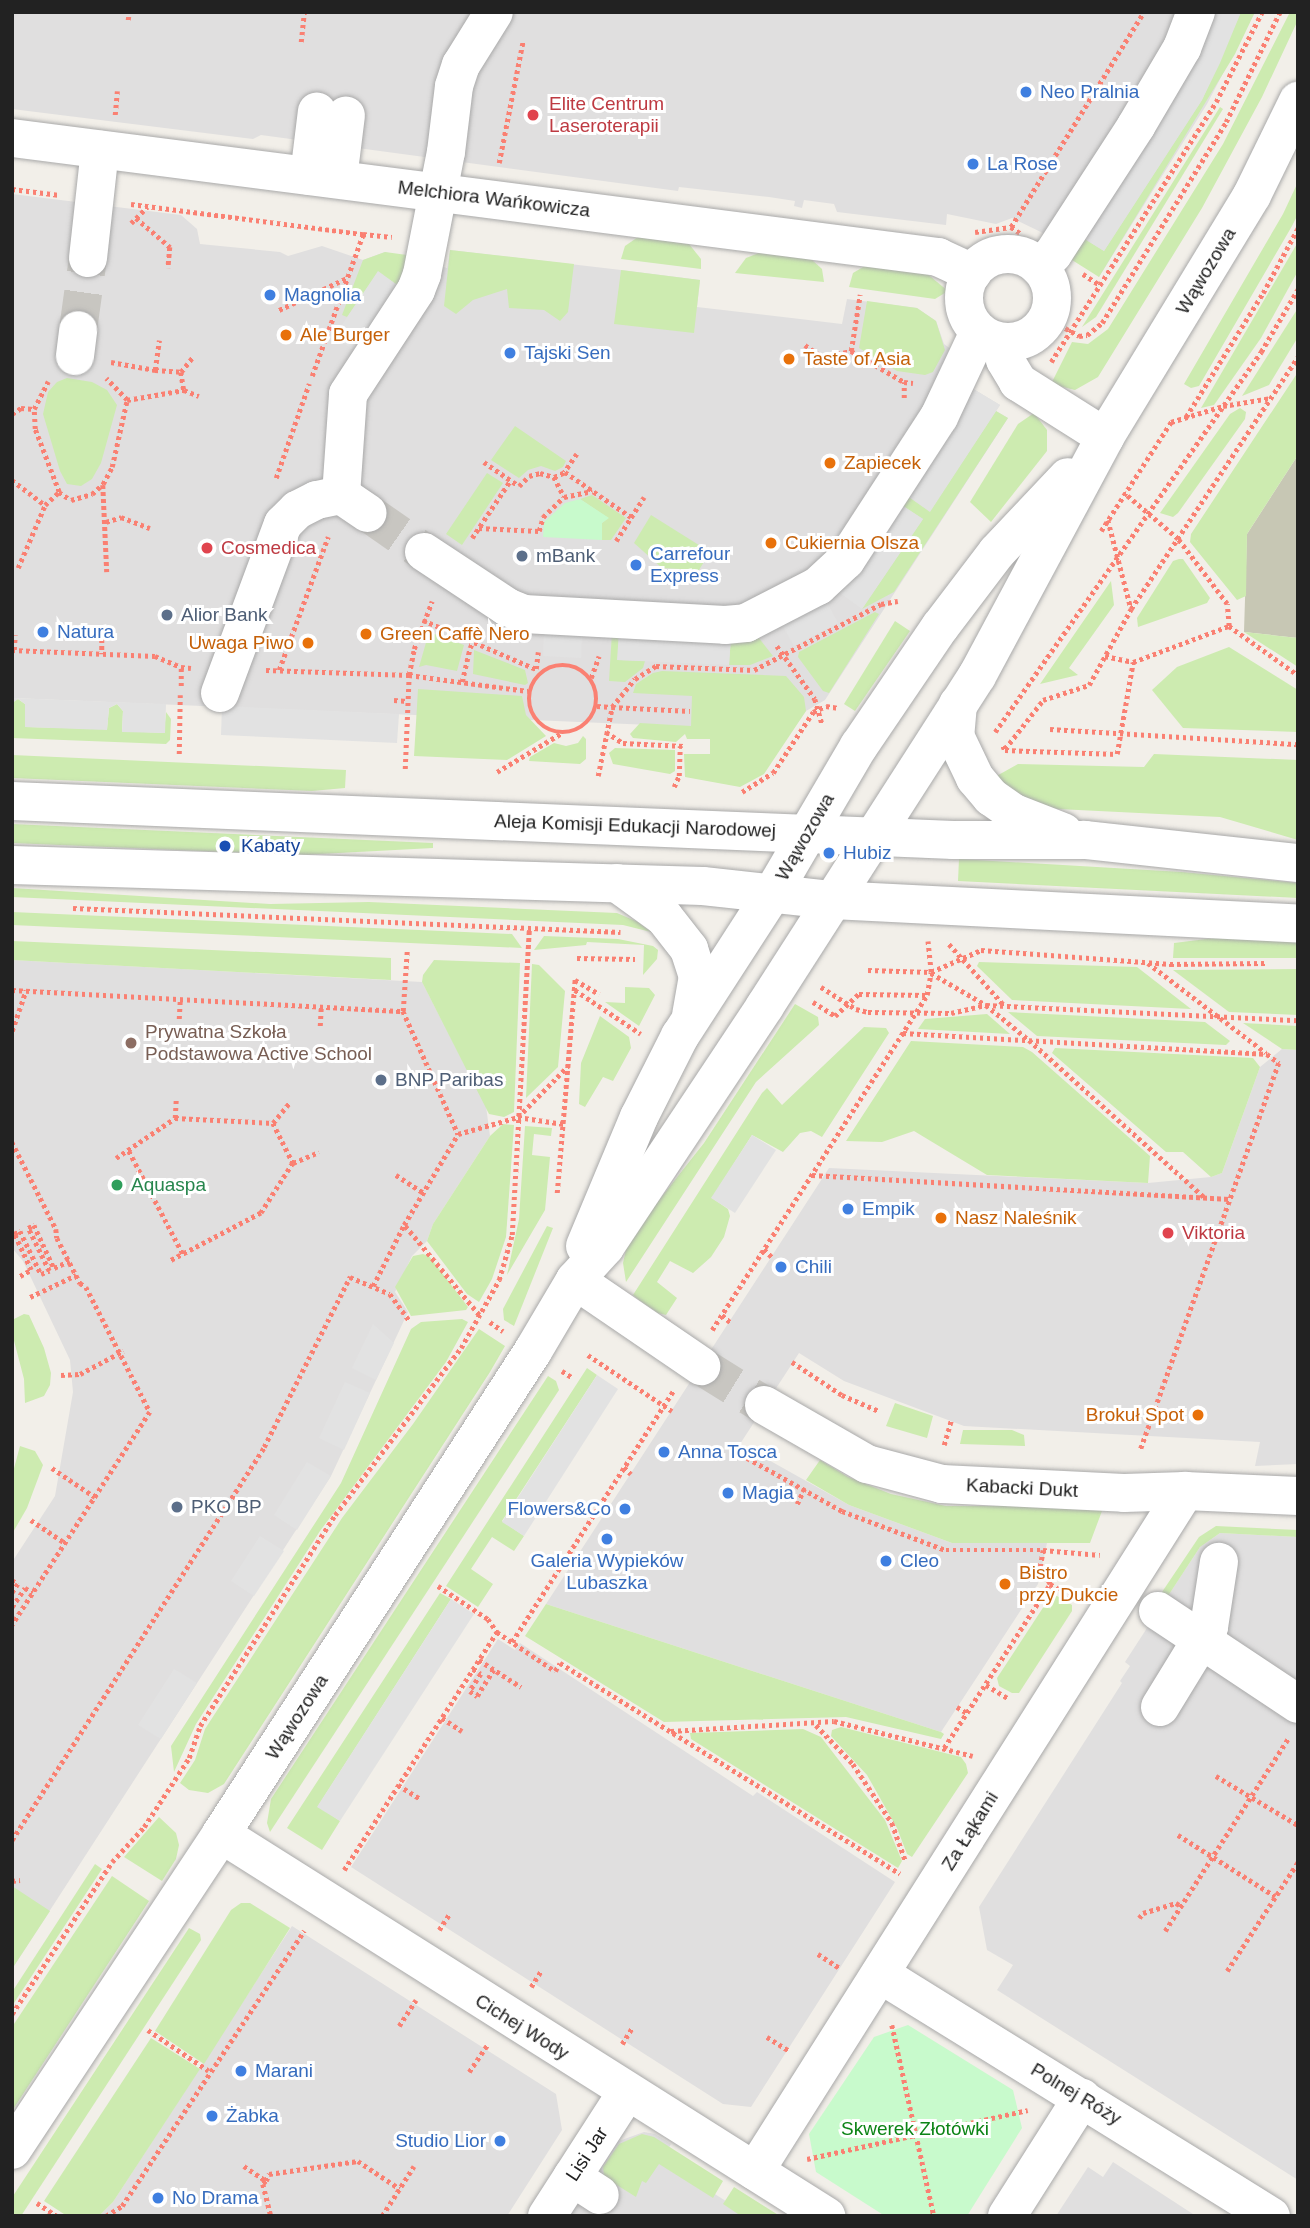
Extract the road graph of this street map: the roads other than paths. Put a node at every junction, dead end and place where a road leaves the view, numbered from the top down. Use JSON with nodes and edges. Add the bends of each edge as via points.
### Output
{"nodes":[{"id":1,"x":494,"y":12,"type":"edge"},
{"id":2,"x":1196,"y":12,"type":"edge"},
{"id":3,"x":1298,"y":101,"type":"edge"},
{"id":4,"x":332,"y":113,"type":"dead end"},
{"id":5,"x":12,"y":138,"type":"edge"},
{"id":6,"x":107,"y":139,"type":"junction"},
{"id":7,"x":323,"y":178,"type":"junction"},
{"id":8,"x":438,"y":192,"type":"junction"},
{"id":9,"x":88,"y":258,"type":"tunnel mouth"},
{"id":10,"x":1039,"y":267,"type":"junction"},
{"id":11,"x":972,"y":273,"type":"junction"},
{"id":12,"x":993,"y":337,"type":"junction"},
{"id":13,"x":1105,"y":437,"type":"junction"},
{"id":14,"x":448,"y":555,"type":"tunnel mouth"},
{"id":15,"x":219,"y":693,"type":"dead end"},
{"id":16,"x":958,"y":704,"type":"junction"},
{"id":17,"x":12,"y":801,"type":"edge"},
{"id":18,"x":807,"y":833,"type":"junction"},
{"id":19,"x":873,"y":835,"type":"junction"},
{"id":20,"x":1085,"y":840,"type":"junction"},
{"id":21,"x":1298,"y":863,"type":"edge"},
{"id":22,"x":12,"y":865,"type":"edge"},
{"id":23,"x":617,"y":883,"type":"junction"},
{"id":24,"x":772,"y":894,"type":"junction"},
{"id":25,"x":832,"y":900,"type":"junction"},
{"id":26,"x":1298,"y":924,"type":"edge"},
{"id":27,"x":690,"y":1021,"type":"junction"},
{"id":28,"x":575,"y":1280,"type":"junction"},
{"id":29,"x":697,"y":1363,"type":"tunnel mouth"},
{"id":30,"x":764,"y":1405,"type":"tunnel mouth"},
{"id":31,"x":1185,"y":1491,"type":"junction"},
{"id":32,"x":1298,"y":1496,"type":"edge"},
{"id":33,"x":1219,"y":1562,"type":"dead end"},
{"id":34,"x":1158,"y":1611,"type":"dead end"},
{"id":35,"x":1203,"y":1641,"type":"junction"},
{"id":36,"x":1160,"y":1707,"type":"dead end"},
{"id":37,"x":1296,"y":1716,"type":"edge"},
{"id":38,"x":221,"y":1834,"type":"junction"},
{"id":39,"x":863,"y":1972,"type":"junction"},
{"id":40,"x":627,"y":2092,"type":"junction"},
{"id":41,"x":1082,"y":2098,"type":"junction"},
{"id":42,"x":12,"y":2150,"type":"edge"},
{"id":43,"x":755,"y":2171,"type":"junction"},
{"id":44,"x":547,"y":2216,"type":"edge"},
{"id":45,"x":826,"y":2216,"type":"edge"},
{"id":46,"x":1007,"y":2216,"type":"edge"},
{"id":47,"x":1271,"y":2216,"type":"edge"}],
"edges":[{"from":1,"to":8,"type":"street","via":[[461,65],[454,86]]},
{"from":2,"to":10,"type":"street","via":[[1182,48],[1136,126],[1053,254]]},
{"from":3,"to":13,"type":"street","name":"Wąwozowa","via":[[1252,195]]},
{"from":4,"to":7,"type":"street"},
{"from":5,"to":6,"type":"street","name":"Melchiora Wańkowicza"},
{"from":6,"to":7,"type":"street","name":"Melchiora Wańkowicza"},
{"from":6,"to":9,"type":"street"},
{"from":7,"to":8,"type":"street","name":"Melchiora Wańkowicza"},
{"from":8,"to":11,"type":"street","name":"Melchiora Wańkowicza","via":[[938,257]]},
{"from":8,"to":15,"type":"street","via":[[416,290],[348,394],[353,503],[317,500],[283,524]]},
{"from":10,"to":11,"type":"street","via":[[1026,258],[999,255]]},
{"from":10,"to":12,"type":"street","via":[[1052,292],[1059,325],[1023,340]]},
{"from":11,"to":12,"type":"street","via":[[964,295],[965,309]]},
{"from":12,"to":13,"type":"street","via":[[1018,383]]},
{"from":12,"to":14,"type":"street","via":[[846,560],[818,586],[746,622],[536,617],[507,607]]},
{"from":13,"to":16,"type":"street","name":"Wąwozowa"},
{"from":13,"to":18,"type":"street","name":"Wąwozowa","via":[[997,552],[940,627],[859,746]]},
{"from":16,"to":19,"type":"street","name":"Wąwozowa"},
{"from":16,"to":20,"type":"street","name":"Wąwozowa","via":[[954,736],[975,778],[991,797],[1014,813]]},
{"from":17,"to":18,"type":"street","name":"Aleja Komisji Edukacji Narodowej"},
{"from":18,"to":19,"type":"street","name":"Aleja Komisji Edukacji Narodowej"},
{"from":18,"to":24,"type":"street","name":"Wąwozowa"},
{"from":19,"to":20,"type":"street","name":"Aleja Komisji Edukacji Narodowej","via":[[978,841]]},
{"from":19,"to":25,"type":"street","name":"Wąwozowa"},
{"from":20,"to":21,"type":"street","name":"Aleja Komisji Edukacji Narodowej"},
{"from":22,"to":23,"type":"street"},
{"from":23,"to":24,"type":"street"},
{"from":23,"to":27,"type":"street","via":[[664,917],[689,949],[698,976]]},
{"from":24,"to":25,"type":"street"},
{"from":24,"to":27,"type":"street","name":"Wąwozowa"},
{"from":25,"to":26,"type":"street"},
{"from":25,"to":28,"type":"street","name":"Wąwozowa","via":[[605,1247]]},
{"from":27,"to":28,"type":"street","name":"Wąwozowa","via":[[639,1117]]},
{"from":28,"to":29,"type":"street"},
{"from":28,"to":38,"type":"street","name":"Wąwozowa"},
{"from":30,"to":31,"type":"street","name":"Kabacki Dukt","via":[[867,1464],[942,1484],[1124,1493]]},
{"from":31,"to":32,"type":"street","name":"Kabacki Dukt"},
{"from":31,"to":39,"type":"street","name":"Za Łąkami"},
{"from":33,"to":35,"type":"street"},
{"from":34,"to":35,"type":"street"},
{"from":35,"to":36,"type":"street"},
{"from":35,"to":37,"type":"street"},
{"from":38,"to":40,"type":"street","name":"Cichej Wody"},
{"from":38,"to":42,"type":"street","name":"Wąwozowa"},
{"from":39,"to":41,"type":"street","name":"Polnej Róży"},
{"from":39,"to":43,"type":"street","name":"Za Łąkami"},
{"from":40,"to":43,"type":"street","name":"Cichej Wody"},
{"from":40,"to":44,"type":"street","name":"Lisi Jar","via":[[586,2186]]},
{"from":41,"to":46,"type":"street"},
{"from":41,"to":47,"type":"street","name":"Polnej Róży"},
{"from":43,"to":45,"type":"street","name":"Cichej Wody"}]}
